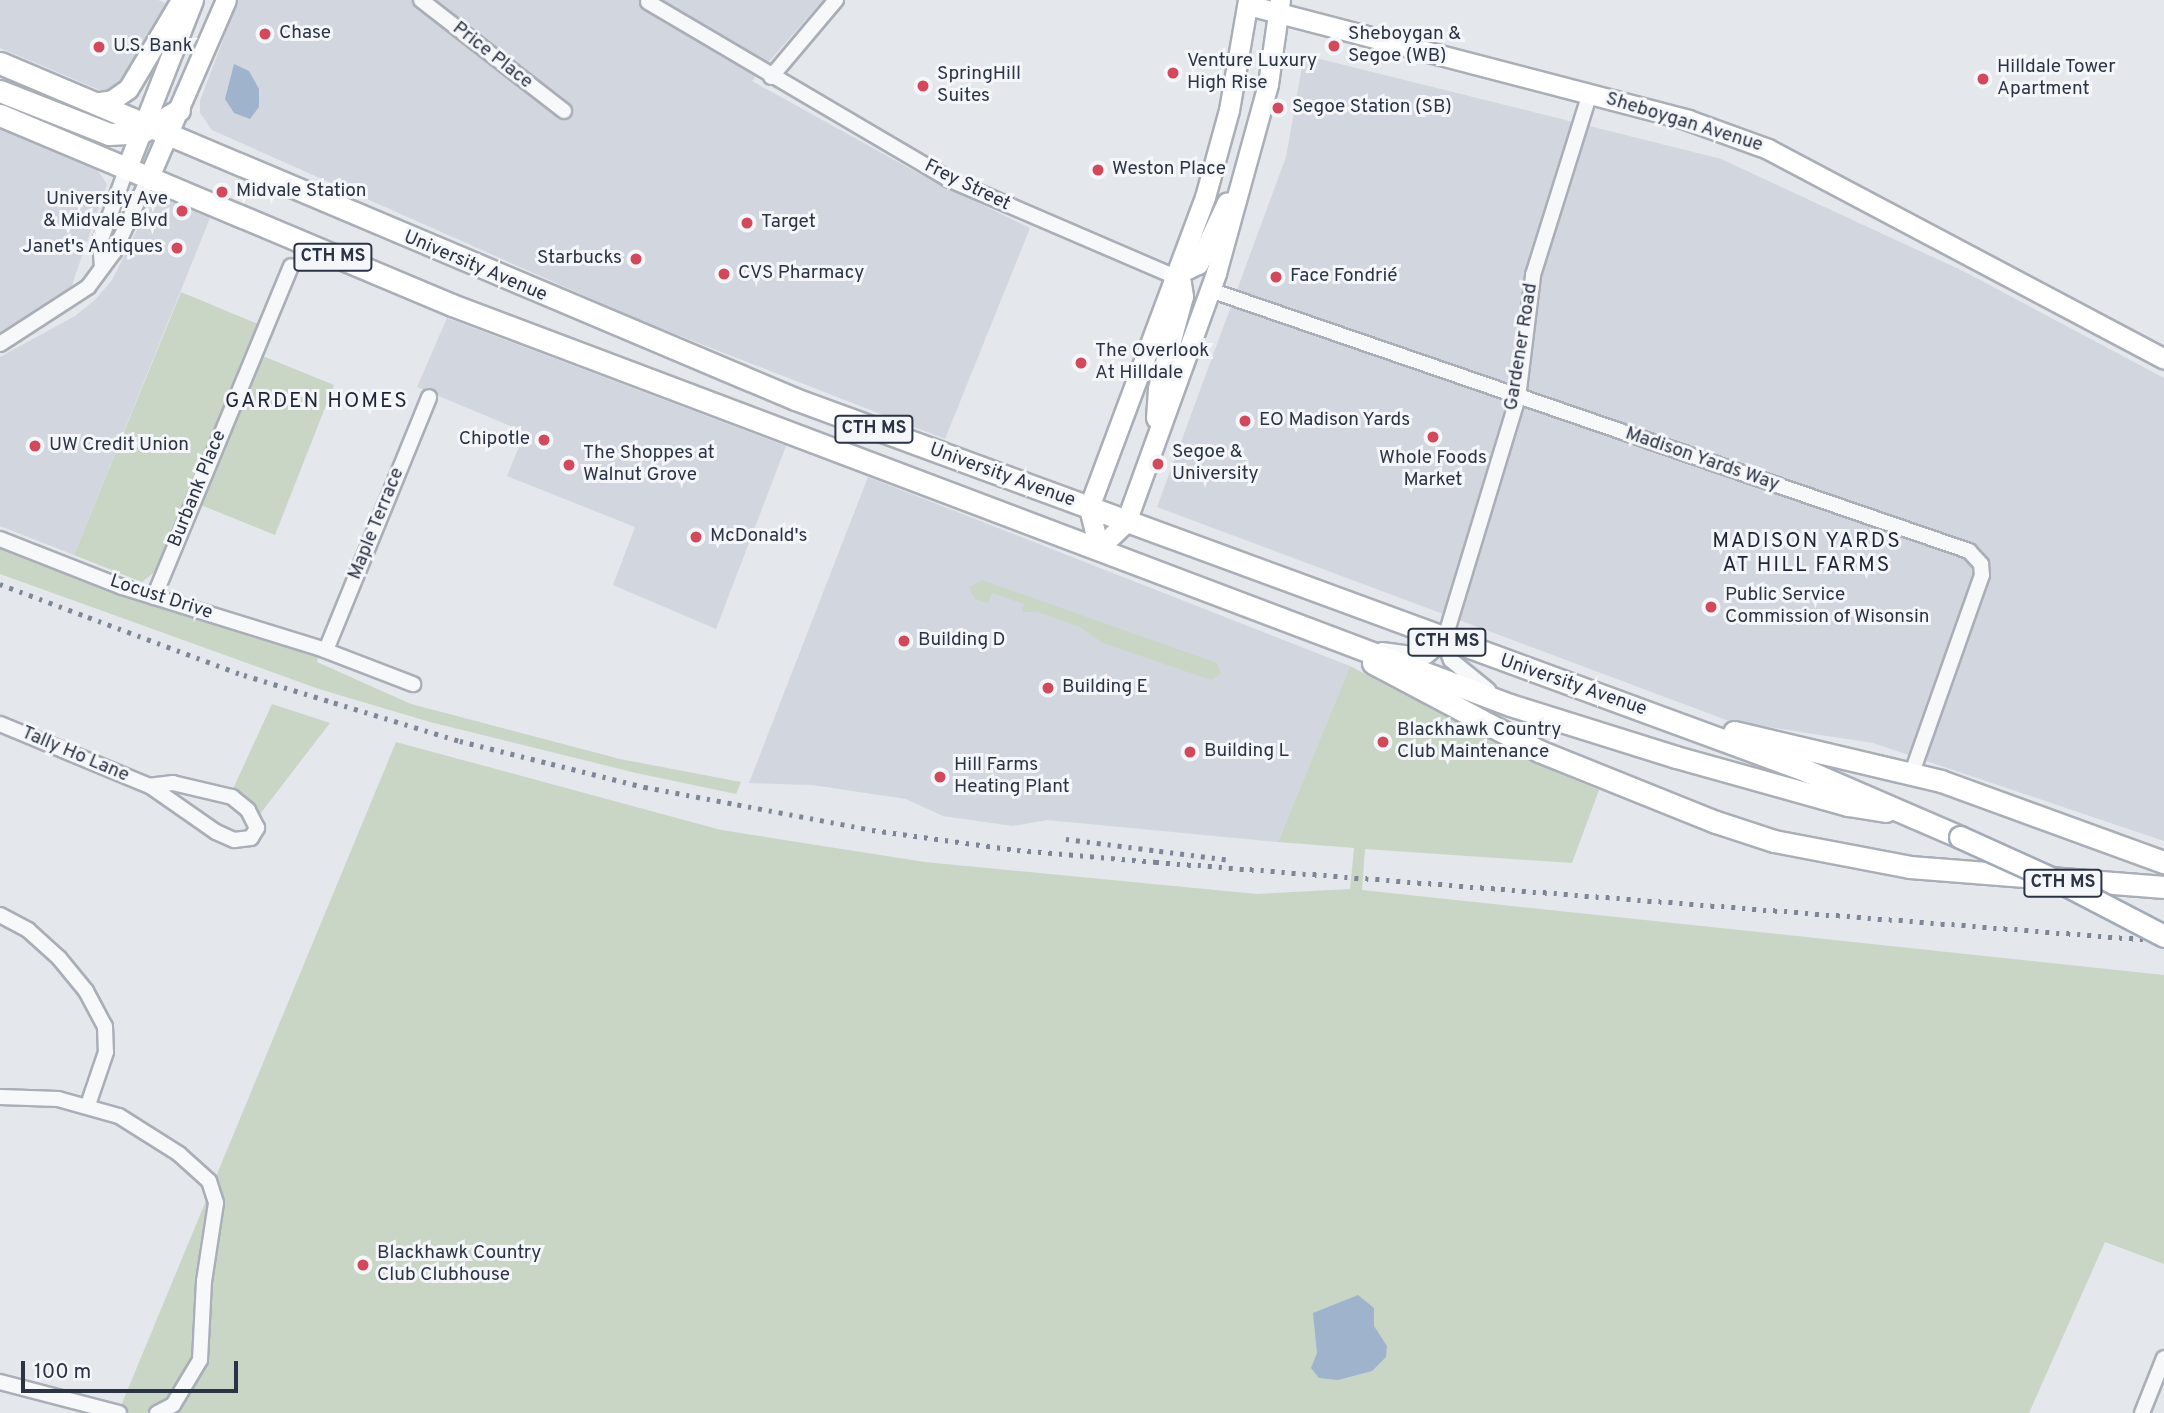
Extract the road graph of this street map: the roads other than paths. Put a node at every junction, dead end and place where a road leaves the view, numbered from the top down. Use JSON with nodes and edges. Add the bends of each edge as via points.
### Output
{"nodes":[{"id":1,"x":181,"y":0,"type":"edge"},
{"id":2,"x":193,"y":0,"type":"edge"},
{"id":3,"x":226,"y":0,"type":"edge"},
{"id":4,"x":421,"y":0,"type":"edge"},
{"id":5,"x":836,"y":0,"type":"edge"},
{"id":6,"x":648,"y":2,"type":"dead end"},
{"id":7,"x":1264,"y":3,"type":"edge"},
{"id":8,"x":0,"y":63,"type":"edge"},
{"id":9,"x":771,"y":77,"type":"junction"},
{"id":10,"x":0,"y":90,"type":"edge"},
{"id":11,"x":1590,"y":93,"type":"junction"},
{"id":12,"x":94,"y":103,"type":"junction"},
{"id":13,"x":178,"y":110,"type":"joint"},
{"id":14,"x":564,"y":111,"type":"dead end"},
{"id":15,"x":0,"y":115,"type":"edge"},
{"id":16,"x":152,"y":130,"type":"junction"},
{"id":17,"x":1252,"y":144,"type":"junction"},
{"id":18,"x":126,"y":170,"type":"junction"},
{"id":19,"x":148,"y":180,"type":"junction"},
{"id":20,"x":290,"y":265,"type":"dead end"},
{"id":21,"x":102,"y":268,"type":"junction"},
{"id":22,"x":1173,"y":276,"type":"junction"},
{"id":23,"x":1210,"y":290,"type":"junction"},
{"id":24,"x":0,"y":344,"type":"edge"},
{"id":25,"x":2164,"y":359,"type":"edge"},
{"id":26,"x":429,"y":397,"type":"dead end"},
{"id":27,"x":1518,"y":398,"type":"junction"},
{"id":28,"x":1155,"y":436,"type":"junction"},
{"id":29,"x":1089,"y":508,"type":"junction"},
{"id":30,"x":1126,"y":522,"type":"junction"},
{"id":31,"x":0,"y":539,"type":"edge"},
{"id":32,"x":1099,"y":548,"type":"junction"},
{"id":33,"x":1182,"y":579,"type":"junction"},
{"id":34,"x":154,"y":597,"type":"junction"},
{"id":35,"x":1444,"y":641,"type":"junction"},
{"id":36,"x":1367,"y":648,"type":"junction"},
{"id":37,"x":326,"y":650,"type":"junction"},
{"id":38,"x":413,"y":684,"type":"dead end"},
{"id":39,"x":1510,"y":705,"type":"junction"},
{"id":40,"x":1665,"y":719,"type":"junction"},
{"id":41,"x":0,"y":724,"type":"edge"},
{"id":42,"x":1912,"y":773,"type":"junction"},
{"id":43,"x":150,"y":786,"type":"junction"},
{"id":44,"x":1898,"y":812,"type":"junction"},
{"id":45,"x":2164,"y":862,"type":"edge"},
{"id":46,"x":2164,"y":887,"type":"edge"},
{"id":47,"x":0,"y":915,"type":"edge"},
{"id":48,"x":2164,"y":936,"type":"edge"},
{"id":49,"x":0,"y":1097,"type":"edge"},
{"id":50,"x":88,"y":1105,"type":"junction"},
{"id":51,"x":2164,"y":1358,"type":"edge"},
{"id":52,"x":0,"y":1382,"type":"edge"},
{"id":53,"x":120,"y":1413,"type":"edge"},
{"id":54,"x":157,"y":1413,"type":"edge"},
{"id":55,"x":2142,"y":1413,"type":"edge"}],
"edges":[{"from":1,"to":12,"type":"street","via":[[128,89],[112,100]]},
{"from":2,"to":16,"type":"street"},
{"from":3,"to":13,"type":"street"},
{"from":4,"to":14,"type":"street","name":"Price Place"},
{"from":5,"to":9,"type":"street"},
{"from":6,"to":9,"type":"street","name":"Frey Street"},
{"from":7,"to":11,"type":"street","name":"Sheboygan Avenue"},
{"from":7,"to":17,"type":"street"},
{"from":7,"to":22,"type":"street","via":[[1217,158]]},
{"from":8,"to":12,"type":"main road","name":"University Avenue","number":"CTH MS"},
{"from":9,"to":22,"type":"street","name":"Frey Street","via":[[948,179]]},
{"from":10,"to":16,"type":"main road","via":[[95,131]]},
{"from":11,"to":25,"type":"street","name":"Sheboygan Avenue","via":[[1699,124],[1787,157]]},
{"from":11,"to":27,"type":"street","name":"Gardener Road","via":[[1533,275]]},
{"from":12,"to":16,"type":"main road","name":"University Avenue","number":"CTH MS"},
{"from":13,"to":16,"type":"main road"},
{"from":15,"to":18,"type":"main road","name":"University Avenue","number":"CTH MS"},
{"from":16,"to":18,"type":"street"},
{"from":16,"to":19,"type":"street"},
{"from":16,"to":29,"type":"main road","name":"University Avenue","number":"CTH MS","via":[[704,363]]},
{"from":17,"to":22,"type":"street","via":[[1198,264]]},
{"from":17,"to":23,"type":"street"},
{"from":18,"to":19,"type":"main road","name":"University Avenue","number":"CTH MS"},
{"from":18,"to":21,"type":"street","via":[[100,242]]},
{"from":19,"to":21,"type":"street"},
{"from":19,"to":32,"type":"main road","name":"University Avenue","number":"CTH MS","via":[[452,305]]},
{"from":20,"to":34,"type":"street","name":"Burbank Place"},
{"from":21,"to":24,"type":"street","via":[[81,295]]},
{"from":22,"to":28,"type":"street","via":[[1181,283],[1183,296],[1158,388]]},
{"from":22,"to":29,"type":"street"},
{"from":23,"to":27,"type":"street","name":"Madison Yards Way"},
{"from":23,"to":28,"type":"street"},
{"from":26,"to":37,"type":"street","name":"Maple Terrace"},
{"from":27,"to":35,"type":"street","name":"Gardener Road"},
{"from":27,"to":42,"type":"street","name":"Madison Yards Way","via":[[1969,551],[1981,565],[1982,575]]},
{"from":28,"to":30,"type":"street"},
{"from":29,"to":30,"type":"main road","name":"University Avenue","number":"CTH MS"},
{"from":29,"to":32,"type":"street"},
{"from":30,"to":32,"type":"street"},
{"from":30,"to":35,"type":"main road","name":"University Avenue","number":"CTH MS"},
{"from":31,"to":34,"type":"street","name":"Locust Drive"},
{"from":32,"to":33,"type":"main road","name":"University Avenue","number":"CTH MS"},
{"from":33,"to":36,"type":"main road","name":"University Avenue","number":"CTH MS"},
{"from":33,"to":46,"type":"main road","via":[[1361,657],[1539,751],[1739,830],[1910,867]]},
{"from":34,"to":37,"type":"street","name":"Locust Drive"},
{"from":35,"to":36,"type":"street","via":[[1427,656]]},
{"from":35,"to":39,"type":"street","via":[[1446,653],[1457,666]]},
{"from":35,"to":40,"type":"main road","name":"University Avenue","number":"CTH MS"},
{"from":36,"to":39,"type":"main road","name":"University Avenue","number":"CTH MS"},
{"from":37,"to":38,"type":"street","name":"Locust Drive"},
{"from":39,"to":44,"type":"main road","name":"University Avenue","number":"CTH MS","via":[[1816,797]]},
{"from":40,"to":42,"type":"main road"},
{"from":40,"to":44,"type":"main road","name":"University Avenue","number":"CTH MS","via":[[1840,784]]},
{"from":41,"to":43,"type":"street","name":"Tally Ho Lane"},
{"from":42,"to":45,"type":"main road"},
{"from":43,"to":43,"type":"street","name":"Tally Ho Lane","via":[[190,816],[234,840],[250,838],[257,828],[248,810],[232,797],[173,783]]},
{"from":44,"to":48,"type":"main road","name":"University Avenue","number":"CTH MS","bridge":true,"via":[[2066,885]]},
{"from":47,"to":50,"type":"street","via":[[28,930],[59,958],[86,991],[105,1026],[106,1052]]},
{"from":49,"to":50,"type":"street"},
{"from":50,"to":54,"type":"street","via":[[118,1116],[179,1154],[209,1181],[216,1203],[204,1281],[200,1360],[178,1398]]},
{"from":51,"to":55,"type":"street"},
{"from":52,"to":53,"type":"street"}]}
